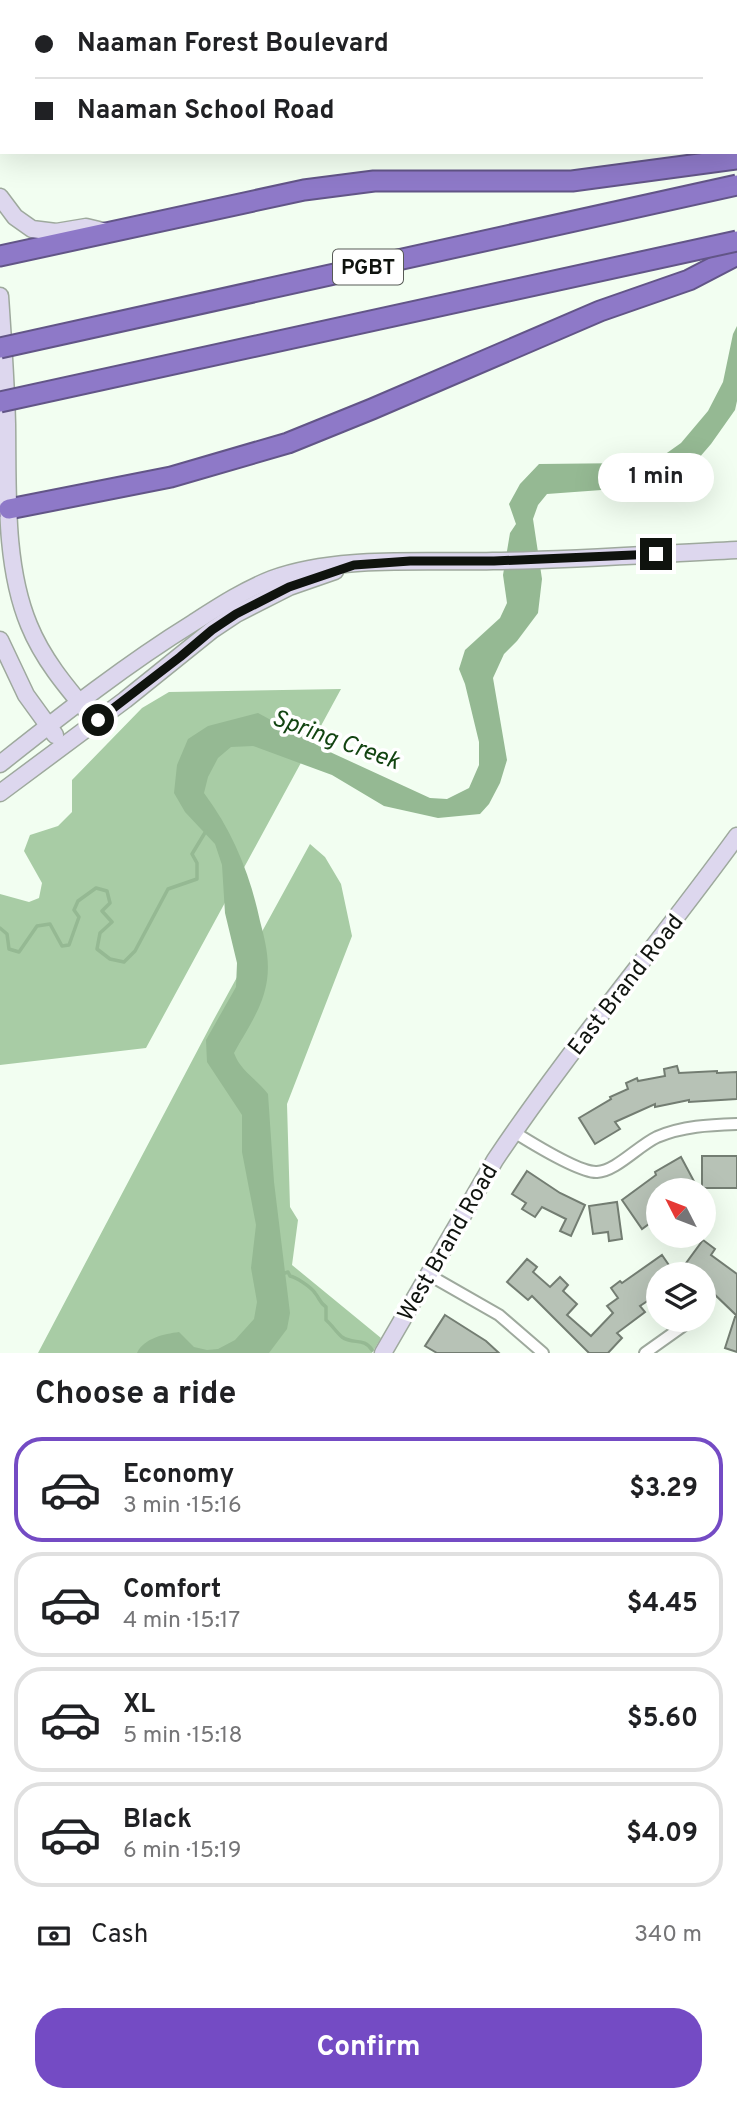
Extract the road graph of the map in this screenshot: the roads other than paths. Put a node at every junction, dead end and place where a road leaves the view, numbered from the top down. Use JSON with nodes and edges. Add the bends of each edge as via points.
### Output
{"nodes":[{"id":1,"x":737,"y":159,"type":"edge"},
{"id":2,"x":737,"y":185,"type":"edge"},
{"id":3,"x":0,"y":197,"type":"edge"},
{"id":4,"x":109,"y":232,"type":"junction"},
{"id":5,"x":737,"y":241,"type":"edge"},
{"id":6,"x":737,"y":255,"type":"edge"},
{"id":7,"x":0,"y":256,"type":"edge"},
{"id":8,"x":0,"y":296,"type":"edge"},
{"id":9,"x":0,"y":348,"type":"edge"},
{"id":10,"x":0,"y":402,"type":"edge"},
{"id":11,"x":4,"y":509,"type":"edge"},
{"id":12,"x":737,"y":550,"type":"edge"},
{"id":13,"x":354,"y":565,"type":"junction"},
{"id":14,"x":0,"y":640,"type":"edge"},
{"id":15,"x":79,"y":702,"type":"junction"},
{"id":16,"x":95,"y":721,"type":"junction"},
{"id":17,"x":48,"y":726,"type":"junction"},
{"id":18,"x":62,"y":745,"type":"junction"},
{"id":19,"x":0,"y":764,"type":"edge"},
{"id":20,"x":0,"y":793,"type":"edge"},
{"id":21,"x":737,"y":836,"type":"edge"},
{"id":22,"x":737,"y":1124,"type":"edge"},
{"id":23,"x":514,"y":1132,"type":"junction"},
{"id":24,"x":429,"y":1275,"type":"junction"},
{"id":25,"x":675,"y":1332,"type":"edge"},
{"id":26,"x":383,"y":1353,"type":"edge"},
{"id":27,"x":543,"y":1353,"type":"edge"},
{"id":28,"x":645,"y":1353,"type":"edge"}],
"edges":[{"from":1,"to":4,"type":"highway","via":[[572,181],[374,181],[304,190]]},
{"from":2,"to":9,"type":"highway","number":"PGBT","bridge":true},
{"from":3,"to":4,"type":"main road","via":[[15,217],[32,229]]},
{"from":4,"to":7,"type":"highway"},
{"from":5,"to":10,"type":"highway","number":"PGBT","bridge":true},
{"from":6,"to":11,"type":"highway","via":[[690,280],[600,311],[288,443],[184,473]]},
{"from":8,"to":11,"type":"main road","via":[[6,377]]},
{"from":11,"to":15,"type":"main road","via":[[16,587],[29,625]]},
{"from":12,"to":13,"type":"main road"},
{"from":13,"to":15,"type":"main road","via":[[311,568],[239,595],[163,641]]},
{"from":13,"to":16,"type":"main road","via":[[289,587],[236,614]]},
{"from":14,"to":17,"type":"main road","via":[[26,695]]},
{"from":15,"to":16,"type":"main road"},
{"from":15,"to":17,"type":"main road"},
{"from":16,"to":18,"type":"main road"},
{"from":17,"to":18,"type":"main road"},
{"from":17,"to":19,"type":"main road"},
{"from":18,"to":20,"type":"main road"},
{"from":21,"to":23,"type":"main road","name":"East Brand Road"},
{"from":22,"to":23,"type":"street","via":[[677,1129],[636,1148],[610,1169],[595,1172],[582,1170]]},
{"from":23,"to":24,"type":"main road","name":"West Brand Road"},
{"from":24,"to":26,"type":"main road","name":"West Brand Road"},
{"from":24,"to":27,"type":"street","via":[[499,1315]]},
{"from":25,"to":28,"type":"street"}]}
